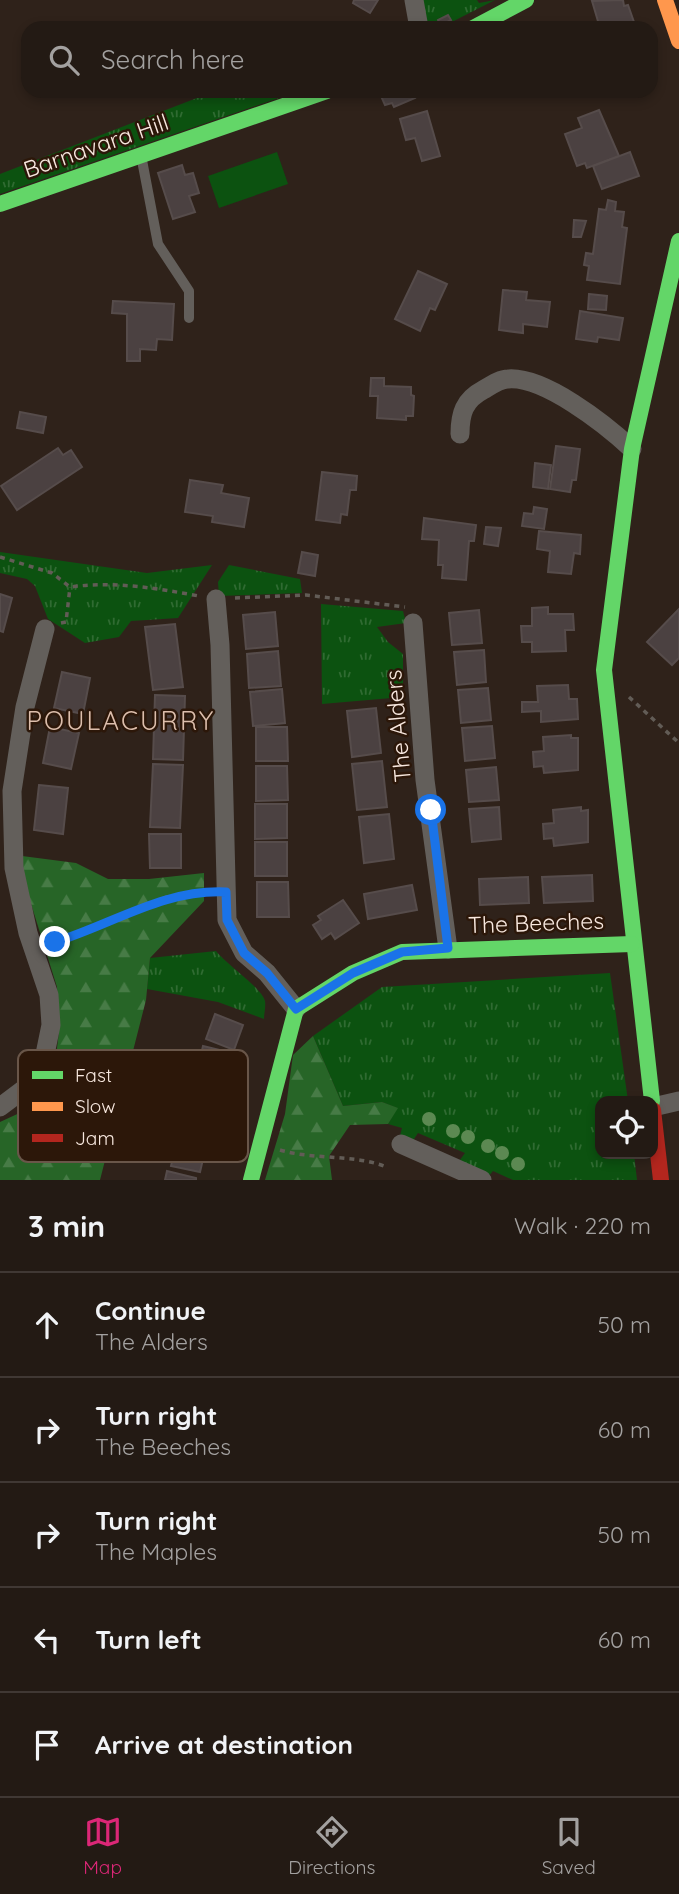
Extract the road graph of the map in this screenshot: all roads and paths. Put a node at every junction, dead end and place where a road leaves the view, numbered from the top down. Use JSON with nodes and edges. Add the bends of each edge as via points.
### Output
{"nodes":[{"id":1,"x":414,"y":0,"type":"edge"},
{"id":2,"x":526,"y":0,"type":"edge"},
{"id":3,"x":665,"y":0,"type":"edge"},
{"id":4,"x":418,"y":21,"type":"edge"},
{"id":5,"x":486,"y":21,"type":"edge"},
{"id":6,"x":679,"y":41,"type":"edge"},
{"id":7,"x":306,"y":98,"type":"edge"},
{"id":8,"x":141,"y":154,"type":"junction"},
{"id":9,"x":0,"y":204,"type":"edge"},
{"id":10,"x":679,"y":241,"type":"edge"},
{"id":11,"x":189,"y":318,"type":"dead end"},
{"id":12,"x":460,"y":434,"type":"dead end"},
{"id":13,"x":632,"y":449,"type":"junction"},
{"id":14,"x":70,"y":587,"type":"dead end"},
{"id":15,"x":216,"y":599,"type":"dead end"},
{"id":16,"x":413,"y":623,"type":"dead end"},
{"id":17,"x":45,"y":629,"type":"joint"},
{"id":18,"x":605,"y":675,"type":"junction"},
{"id":19,"x":679,"y":743,"type":"edge"},
{"id":20,"x":226,"y":892,"type":"junction"},
{"id":21,"x":31,"y":941,"type":"junction"},
{"id":22,"x":632,"y":944,"type":"junction"},
{"id":23,"x":448,"y":948,"type":"junction"},
{"id":24,"x":296,"y":1009,"type":"junction"},
{"id":25,"x":46,"y":1050,"type":"edge"},
{"id":26,"x":18,"y":1093,"type":"edge"},
{"id":27,"x":651,"y":1096,"type":"edge"},
{"id":28,"x":679,"y":1101,"type":"edge"},
{"id":29,"x":0,"y":1107,"type":"edge"},
{"id":30,"x":658,"y":1107,"type":"edge"},
{"id":31,"x":401,"y":1144,"type":"dead end"},
{"id":32,"x":260,"y":1145,"type":"junction"},
{"id":33,"x":658,"y":1153,"type":"edge"},
{"id":34,"x":384,"y":1166,"type":"dead end"},
{"id":35,"x":251,"y":1180,"type":"edge"},
{"id":36,"x":482,"y":1180,"type":"edge"},
{"id":37,"x":661,"y":1180,"type":"edge"}],
"edges":[{"from":1,"to":4,"type":"street"},
{"from":2,"to":5,"type":"street"},
{"from":3,"to":6,"type":"street"},
{"from":7,"to":8,"type":"street","name":"Barnavara Hill"},
{"from":8,"to":9,"type":"street","name":"Barnavara Hill"},
{"from":8,"to":11,"type":"lane","via":[[158,244],[189,291]]},
{"from":10,"to":13,"type":"street"},
{"from":12,"to":13,"type":"street","via":[[460,415],[479,392],[505,379],[532,380],[601,420]]},
{"from":13,"to":18,"type":"street"},
{"from":14,"to":17,"type":"path","via":[[66,622]]},
{"from":15,"to":20,"type":"street"},
{"from":16,"to":23,"type":"street","name":"The Alders","via":[[425,780]]},
{"from":17,"to":21,"type":"street","via":[[25,707],[12,791],[14,868]]},
{"from":18,"to":19,"type":"path"},
{"from":18,"to":22,"type":"street"},
{"from":20,"to":21,"type":"path","via":[[166,897],[99,928],[55,942]]},
{"from":20,"to":24,"type":"street","via":[[227,920],[244,953]]},
{"from":21,"to":25,"type":"street","via":[[49,995],[51,1025]]},
{"from":22,"to":23,"type":"street","name":"The Beeches"},
{"from":22,"to":27,"type":"street"},
{"from":23,"to":24,"type":"street","name":"The Beeches","via":[[402,952],[353,973]]},
{"from":24,"to":32,"type":"street"},
{"from":26,"to":29,"type":"street"},
{"from":28,"to":30,"type":"street"},
{"from":31,"to":36,"type":"street"},
{"from":32,"to":34,"type":"path","via":[[340,1160],[364,1158]]},
{"from":32,"to":35,"type":"street"},
{"from":33,"to":37,"type":"street"}]}
